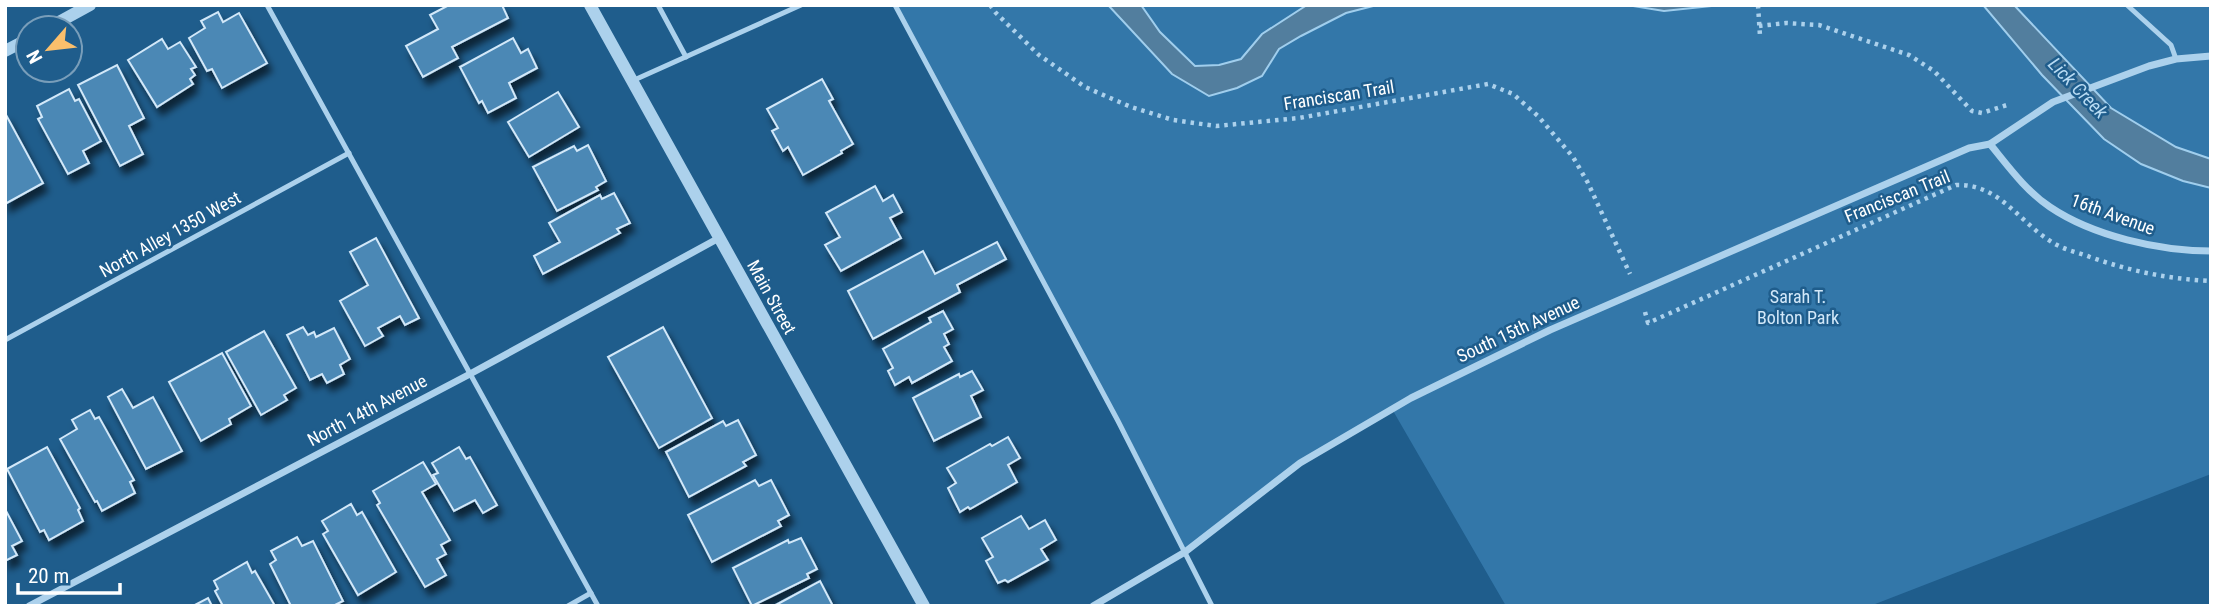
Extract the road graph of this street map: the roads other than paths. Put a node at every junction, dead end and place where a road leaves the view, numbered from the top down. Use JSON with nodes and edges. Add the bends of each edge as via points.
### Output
{"nodes":[{"id":1,"x":90,"y":5,"type":"edge"},
{"id":2,"x":267,"y":5,"type":"edge"},
{"id":3,"x":590,"y":5,"type":"edge"},
{"id":4,"x":658,"y":5,"type":"edge"},
{"id":5,"x":801,"y":5,"type":"edge"},
{"id":6,"x":895,"y":5,"type":"edge"},
{"id":7,"x":2127,"y":5,"type":"edge"},
{"id":8,"x":74,"y":14,"type":"edge"},
{"id":9,"x":2211,"y":56,"type":"edge"},
{"id":10,"x":686,"y":57,"type":"junction"},
{"id":11,"x":2176,"y":59,"type":"junction"},
{"id":12,"x":632,"y":80,"type":"junction"},
{"id":13,"x":1990,"y":144,"type":"junction"},
{"id":14,"x":349,"y":153,"type":"junction"},
{"id":15,"x":719,"y":238,"type":"junction"},
{"id":16,"x":2211,"y":251,"type":"edge"},
{"id":17,"x":5,"y":340,"type":"edge"},
{"id":18,"x":470,"y":374,"type":"junction"},
{"id":19,"x":1185,"y":552,"type":"junction"},
{"id":20,"x":592,"y":593,"type":"junction"},
{"id":21,"x":29,"y":606,"type":"edge"},
{"id":22,"x":568,"y":606,"type":"edge"},
{"id":23,"x":598,"y":606,"type":"edge"},
{"id":24,"x":923,"y":606,"type":"edge"},
{"id":25,"x":1093,"y":606,"type":"edge"},
{"id":26,"x":1212,"y":606,"type":"edge"}],
"edges":[{"from":1,"to":8,"type":"street"},
{"from":2,"to":14,"type":"lane"},
{"from":3,"to":12,"type":"street","name":"Main Street"},
{"from":4,"to":10,"type":"lane"},
{"from":5,"to":10,"type":"lane"},
{"from":6,"to":19,"type":"lane"},
{"from":7,"to":11,"type":"lane","via":[[2171,45]]},
{"from":9,"to":11,"type":"street","name":"South 15th Avenue"},
{"from":10,"to":12,"type":"lane"},
{"from":11,"to":13,"type":"street","name":"South 15th Avenue","via":[[2053,102]]},
{"from":12,"to":15,"type":"street","name":"Main Street"},
{"from":13,"to":16,"type":"street","name":"16th Avenue","via":[[2049,207],[2077,221],[2143,245]]},
{"from":13,"to":19,"type":"street","name":"South 15th Avenue","via":[[1948,157],[1479,363],[1300,463]]},
{"from":14,"to":17,"type":"lane","name":"North Alley 1350 West"},
{"from":14,"to":18,"type":"lane"},
{"from":15,"to":18,"type":"street","name":"North 14th Avenue"},
{"from":15,"to":24,"type":"street","name":"Main Street"},
{"from":18,"to":20,"type":"lane"},
{"from":18,"to":21,"type":"street","name":"North 14th Avenue"},
{"from":19,"to":25,"type":"street","name":"South 15th Avenue"},
{"from":19,"to":26,"type":"lane"},
{"from":20,"to":22,"type":"lane"},
{"from":20,"to":23,"type":"lane"}]}
